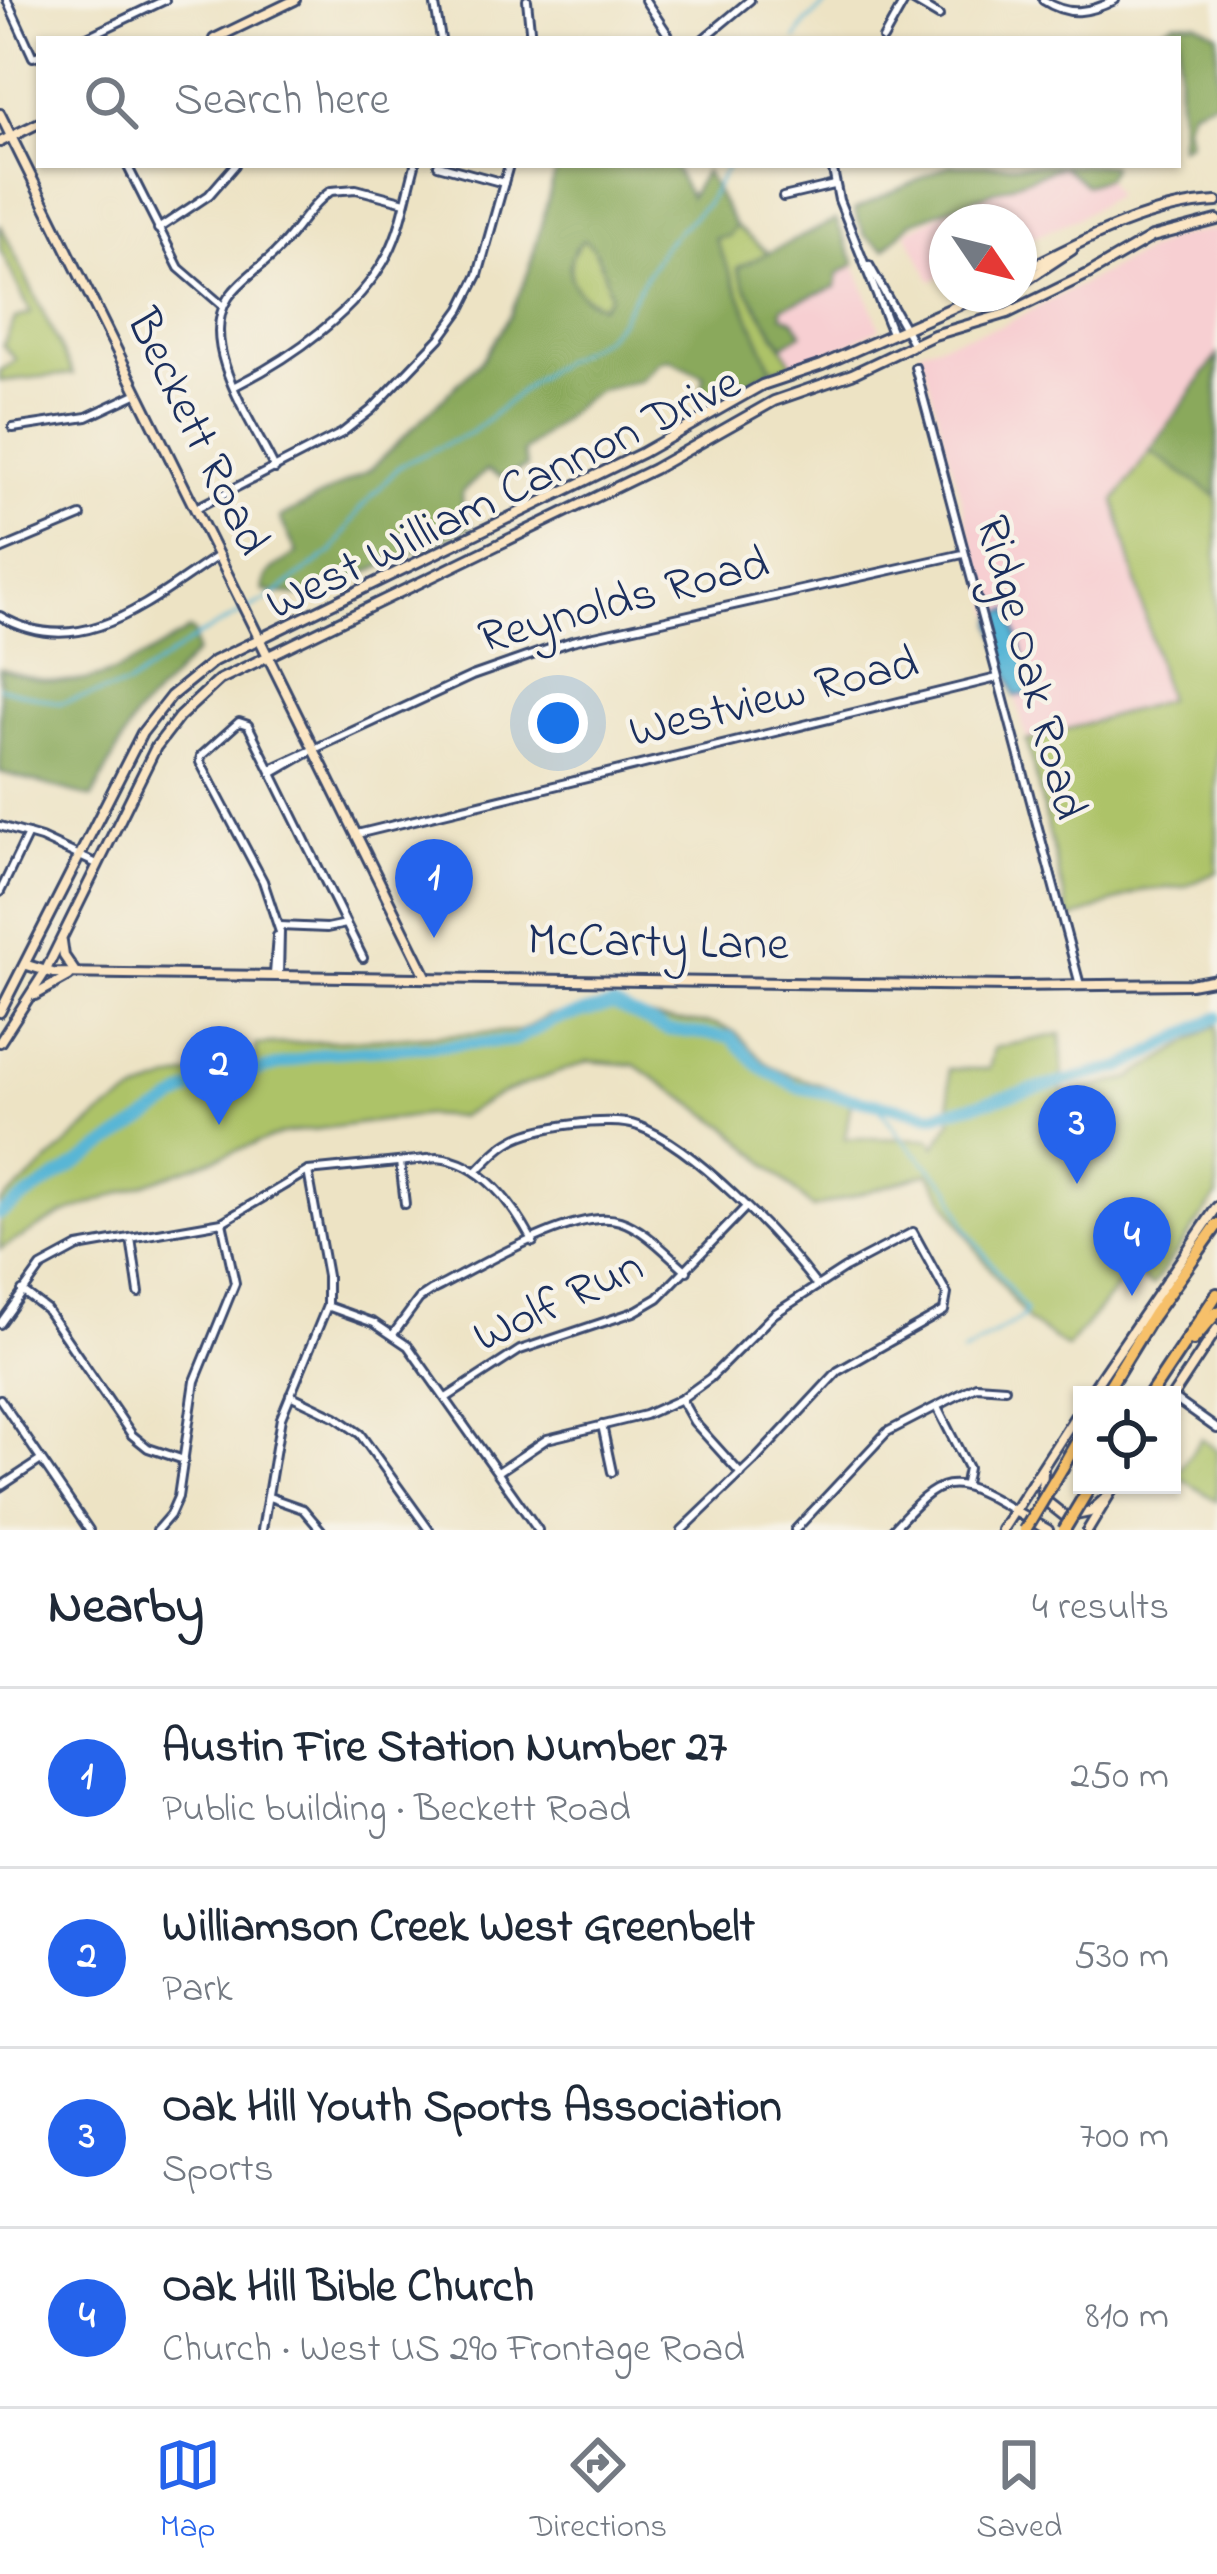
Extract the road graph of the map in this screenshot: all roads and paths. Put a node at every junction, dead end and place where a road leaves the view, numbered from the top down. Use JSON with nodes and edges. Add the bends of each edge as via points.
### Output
{"nodes":[{"id":1,"x":7,"y":0,"type":"edge"},
{"id":2,"x":165,"y":0,"type":"edge"},
{"id":3,"x":295,"y":0,"type":"edge"},
{"id":4,"x":434,"y":0,"type":"edge"},
{"id":5,"x":527,"y":0,"type":"edge"},
{"id":6,"x":645,"y":0,"type":"edge"},
{"id":7,"x":750,"y":0,"type":"edge"},
{"id":8,"x":908,"y":0,"type":"edge"},
{"id":9,"x":1043,"y":0,"type":"edge"},
{"id":10,"x":1115,"y":0,"type":"edge"},
{"id":11,"x":152,"y":3,"type":"edge"},
{"id":12,"x":939,"y":16,"type":"dead end"},
{"id":13,"x":88,"y":36,"type":"edge"},
{"id":14,"x":220,"y":36,"type":"edge"},
{"id":15,"x":440,"y":36,"type":"edge"},
{"id":16,"x":532,"y":36,"type":"edge"},
{"id":17,"x":669,"y":36,"type":"edge"},
{"id":18,"x":707,"y":36,"type":"edge"},
{"id":19,"x":885,"y":36,"type":"edge"},
{"id":20,"x":36,"y":56,"type":"edge"},
{"id":21,"x":0,"y":114,"type":"edge"},
{"id":22,"x":36,"y":124,"type":"edge"},
{"id":23,"x":11,"y":136,"type":"junction"},
{"id":24,"x":0,"y":142,"type":"edge"},
{"id":25,"x":128,"y":168,"type":"edge"},
{"id":26,"x":232,"y":168,"type":"edge"},
{"id":27,"x":414,"y":168,"type":"edge"},
{"id":28,"x":448,"y":168,"type":"edge"},
{"id":29,"x":508,"y":168,"type":"edge"},
{"id":30,"x":832,"y":168,"type":"edge"},
{"id":31,"x":504,"y":183,"type":"junction"},
{"id":32,"x":834,"y":185,"type":"junction"},
{"id":33,"x":782,"y":197,"type":"dead end"},
{"id":34,"x":405,"y":202,"type":"junction"},
{"id":35,"x":1217,"y":202,"type":"edge"},
{"id":36,"x":1217,"y":220,"type":"edge"},
{"id":37,"x":158,"y":229,"type":"junction"},
{"id":38,"x":1077,"y":244,"type":"junction"},
{"id":39,"x":863,"y":257,"type":"junction"},
{"id":40,"x":1037,"y":264,"type":"edge"},
{"id":41,"x":1037,"y":275,"type":"edge"},
{"id":42,"x":1037,"y":299,"type":"edge"},
{"id":43,"x":224,"y":306,"type":"junction"},
{"id":44,"x":941,"y":312,"type":"edge"},
{"id":45,"x":1009,"y":312,"type":"edge"},
{"id":46,"x":905,"y":327,"type":"junction"},
{"id":47,"x":892,"y":332,"type":"junction"},
{"id":48,"x":914,"y":345,"type":"junction"},
{"id":49,"x":915,"y":367,"type":"dead end"},
{"id":50,"x":235,"y":386,"type":"junction"},
{"id":51,"x":136,"y":394,"type":"junction"},
{"id":52,"x":13,"y":428,"type":"dead end"},
{"id":53,"x":275,"y":469,"type":"junction"},
{"id":54,"x":193,"y":510,"type":"junction"},
{"id":55,"x":81,"y":516,"type":"dead end"},
{"id":56,"x":0,"y":550,"type":"edge"},
{"id":57,"x":963,"y":554,"type":"junction"},
{"id":58,"x":216,"y":557,"type":"junction"},
{"id":59,"x":0,"y":616,"type":"edge"},
{"id":60,"x":257,"y":637,"type":"junction"},
{"id":61,"x":265,"y":654,"type":"junction"},
{"id":62,"x":997,"y":678,"type":"junction"},
{"id":63,"x":313,"y":748,"type":"junction"},
{"id":64,"x":272,"y":771,"type":"junction"},
{"id":65,"x":0,"y":826,"type":"edge"},
{"id":66,"x":28,"y":834,"type":"junction"},
{"id":67,"x":357,"y":834,"type":"junction"},
{"id":68,"x":80,"y":856,"type":"junction"},
{"id":69,"x":98,"y":864,"type":"junction"},
{"id":70,"x":0,"y":892,"type":"edge"},
{"id":71,"x":346,"y":924,"type":"junction"},
{"id":72,"x":279,"y":926,"type":"junction"},
{"id":73,"x":63,"y":933,"type":"junction"},
{"id":74,"x":363,"y":958,"type":"dead end"},
{"id":75,"x":27,"y":965,"type":"junction"},
{"id":76,"x":45,"y":971,"type":"junction"},
{"id":77,"x":76,"y":973,"type":"junction"},
{"id":78,"x":276,"y":975,"type":"junction"},
{"id":79,"x":426,"y":976,"type":"junction"},
{"id":80,"x":1212,"y":981,"type":"edge"},
{"id":81,"x":1080,"y":986,"type":"junction"},
{"id":82,"x":1217,"y":990,"type":"edge"},
{"id":83,"x":31,"y":998,"type":"junction"},
{"id":84,"x":0,"y":1012,"type":"edge"},
{"id":85,"x":0,"y":1042,"type":"edge"},
{"id":86,"x":400,"y":1162,"type":"junction"},
{"id":87,"x":308,"y":1171,"type":"junction"},
{"id":88,"x":476,"y":1172,"type":"junction"},
{"id":89,"x":405,"y":1204,"type":"dead end"},
{"id":90,"x":745,"y":1208,"type":"junction"},
{"id":91,"x":1217,"y":1208,"type":"edge"},
{"id":92,"x":222,"y":1222,"type":"junction"},
{"id":93,"x":1217,"y":1225,"type":"edge"},
{"id":94,"x":131,"y":1238,"type":"junction"},
{"id":95,"x":532,"y":1242,"type":"junction"},
{"id":96,"x":686,"y":1271,"type":"junction"},
{"id":97,"x":817,"y":1286,"type":"junction"},
{"id":98,"x":22,"y":1291,"type":"junction"},
{"id":99,"x":139,"y":1293,"type":"dead end"},
{"id":100,"x":1217,"y":1294,"type":"edge"},
{"id":101,"x":327,"y":1306,"type":"junction"},
{"id":102,"x":1217,"y":1312,"type":"edge"},
{"id":103,"x":0,"y":1324,"type":"edge"},
{"id":104,"x":1217,"y":1329,"type":"edge"},
{"id":105,"x":394,"y":1333,"type":"junction"},
{"id":106,"x":1174,"y":1359,"type":"junction"},
{"id":107,"x":1095,"y":1386,"type":"edge"},
{"id":108,"x":1110,"y":1386,"type":"edge"},
{"id":109,"x":1156,"y":1386,"type":"edge"},
{"id":110,"x":1179,"y":1386,"type":"edge"},
{"id":111,"x":1005,"y":1388,"type":"dead end"},
{"id":112,"x":290,"y":1395,"type":"junction"},
{"id":113,"x":446,"y":1398,"type":"junction"},
{"id":114,"x":0,"y":1399,"type":"edge"},
{"id":115,"x":681,"y":1400,"type":"junction"},
{"id":116,"x":1181,"y":1403,"type":"edge"},
{"id":117,"x":937,"y":1407,"type":"junction"},
{"id":118,"x":1073,"y":1419,"type":"edge"},
{"id":119,"x":602,"y":1425,"type":"junction"},
{"id":120,"x":1217,"y":1429,"type":"edge"},
{"id":121,"x":1073,"y":1448,"type":"edge"},
{"id":122,"x":41,"y":1460,"type":"junction"},
{"id":123,"x":184,"y":1460,"type":"junction"},
{"id":124,"x":1044,"y":1461,"type":"junction"},
{"id":125,"x":498,"y":1472,"type":"junction"},
{"id":126,"x":612,"y":1472,"type":"dead end"},
{"id":127,"x":741,"y":1474,"type":"junction"},
{"id":128,"x":965,"y":1483,"type":"junction"},
{"id":129,"x":0,"y":1487,"type":"edge"},
{"id":130,"x":1086,"y":1494,"type":"edge"},
{"id":131,"x":1108,"y":1496,"type":"joint"},
{"id":132,"x":268,"y":1497,"type":"junction"},
{"id":133,"x":1013,"y":1510,"type":"junction"},
{"id":134,"x":534,"y":1528,"type":"edge"},
{"id":135,"x":88,"y":1530,"type":"edge"},
{"id":136,"x":157,"y":1530,"type":"edge"},
{"id":137,"x":262,"y":1530,"type":"edge"},
{"id":138,"x":322,"y":1530,"type":"edge"},
{"id":139,"x":429,"y":1530,"type":"edge"},
{"id":140,"x":682,"y":1530,"type":"edge"},
{"id":141,"x":795,"y":1530,"type":"edge"},
{"id":142,"x":892,"y":1530,"type":"edge"},
{"id":143,"x":1002,"y":1530,"type":"edge"},
{"id":144,"x":1025,"y":1530,"type":"edge"},
{"id":145,"x":1048,"y":1530,"type":"edge"},
{"id":146,"x":1064,"y":1530,"type":"edge"},
{"id":147,"x":1088,"y":1530,"type":"edge"}],
"edges":[{"from":1,"to":20,"type":"street"},
{"from":2,"to":11,"type":"street"},
{"from":3,"to":14,"type":"main road"},
{"from":4,"to":15,"type":"street"},
{"from":5,"to":16,"type":"street"},
{"from":6,"to":17,"type":"street"},
{"from":7,"to":18,"type":"street"},
{"from":8,"to":12,"type":"street"},
{"from":8,"to":19,"type":"street"},
{"from":9,"to":10,"type":"street","via":[[1080,13]]},
{"from":11,"to":13,"type":"street"},
{"from":21,"to":23,"type":"main road","name":"Beckett Road"},
{"from":22,"to":23,"type":"main road"},
{"from":23,"to":24,"type":"main road"},
{"from":23,"to":51,"type":"main road","name":"Beckett Road"},
{"from":25,"to":37,"type":"street"},
{"from":26,"to":37,"type":"street","via":[[209,195]]},
{"from":27,"to":34,"type":"street"},
{"from":28,"to":31,"type":"street"},
{"from":29,"to":31,"type":"street"},
{"from":30,"to":32,"type":"street"},
{"from":31,"to":53,"type":"street","via":[[478,275],[447,328],[352,426]]},
{"from":32,"to":33,"type":"street"},
{"from":32,"to":39,"type":"street"},
{"from":34,"to":43,"type":"street","via":[[331,191]]},
{"from":34,"to":50,"type":"street","via":[[394,241],[369,281],[304,347]]},
{"from":35,"to":38,"type":"main road","via":[[1167,210]]},
{"from":36,"to":42,"type":"main road","name":"West William Cannon Drive","via":[[1152,237]]},
{"from":37,"to":43,"type":"street","via":[[184,274]]},
{"from":38,"to":40,"type":"main road"},
{"from":38,"to":41,"type":"main road"},
{"from":39,"to":46,"type":"street"},
{"from":39,"to":47,"type":"street"},
{"from":43,"to":50,"type":"street","via":[[218,343]]},
{"from":44,"to":46,"type":"main road","name":"West William Cannon Drive"},
{"from":45,"to":48,"type":"main road","name":"West William Cannon Drive"},
{"from":46,"to":47,"type":"main road","name":"West William Cannon Drive"},
{"from":46,"to":48,"type":"street"},
{"from":47,"to":60,"type":"main road","name":"West William Cannon Drive","via":[[762,385],[642,453]]},
{"from":48,"to":61,"type":"main road","name":"West William Cannon Drive","via":[[774,401],[654,469]]},
{"from":49,"to":57,"type":"street","name":"Ridge Oak Road"},
{"from":50,"to":53,"type":"street"},
{"from":51,"to":52,"type":"street","via":[[87,416]]},
{"from":51,"to":54,"type":"main road","name":"Beckett Road"},
{"from":53,"to":54,"type":"street"},
{"from":54,"to":58,"type":"main road","name":"Beckett Road"},
{"from":55,"to":56,"type":"street"},
{"from":57,"to":62,"type":"street","name":"Ridge Oak Road"},
{"from":57,"to":63,"type":"street","name":"Reynolds Road","via":[[572,641]]},
{"from":58,"to":59,"type":"street","via":[[88,632],[39,634]]},
{"from":58,"to":60,"type":"main road","name":"Beckett Road"},
{"from":60,"to":61,"type":"main road","name":"Beckett Road"},
{"from":60,"to":68,"type":"main road","name":"West William Cannon Drive","via":[[192,677],[157,713]]},
{"from":61,"to":63,"type":"main road","name":"Beckett Road"},
{"from":61,"to":69,"type":"main road","name":"West William Cannon Drive","via":[[219,680],[167,731]]},
{"from":62,"to":67,"type":"street","name":"Westview Road"},
{"from":62,"to":81,"type":"street","name":"Ridge Oak Road"},
{"from":63,"to":64,"type":"street","name":"Reynolds Road"},
{"from":63,"to":67,"type":"main road","name":"Beckett Road"},
{"from":64,"to":71,"type":"street"},
{"from":64,"to":72,"type":"street","via":[[242,722],[200,759]]},
{"from":65,"to":66,"type":"street"},
{"from":66,"to":68,"type":"street"},
{"from":66,"to":70,"type":"street"},
{"from":67,"to":79,"type":"main road","name":"Beckett Road"},
{"from":68,"to":69,"type":"street"},
{"from":68,"to":75,"type":"main road","name":"West William Cannon Drive"},
{"from":69,"to":73,"type":"main road","name":"West William Cannon Drive"},
{"from":71,"to":72,"type":"street"},
{"from":71,"to":74,"type":"street"},
{"from":72,"to":78,"type":"street"},
{"from":73,"to":76,"type":"main road","name":"West William Cannon Drive"},
{"from":73,"to":77,"type":"main road","via":[[62,951]]},
{"from":75,"to":76,"type":"main road","name":"McCarty Lane"},
{"from":75,"to":84,"type":"main road","name":"West William Cannon Drive"},
{"from":76,"to":77,"type":"main road","name":"McCarty Lane"},
{"from":76,"to":83,"type":"main road","name":"West William Cannon Drive"},
{"from":77,"to":78,"type":"main road","name":"McCarty Lane"},
{"from":77,"to":83,"type":"main road"},
{"from":78,"to":79,"type":"main road","name":"McCarty Lane"},
{"from":79,"to":81,"type":"main road","name":"McCarty Lane"},
{"from":80,"to":81,"type":"main road","name":"McCarty Lane"},
{"from":80,"to":82,"type":"street"},
{"from":83,"to":85,"type":"main road","name":"West William Cannon Drive"},
{"from":86,"to":87,"type":"street"},
{"from":86,"to":88,"type":"street","via":[[447,1159]]},
{"from":86,"to":89,"type":"street"},
{"from":87,"to":92,"type":"street"},
{"from":87,"to":101,"type":"street"},
{"from":88,"to":90,"type":"street","via":[[518,1137],[617,1122],[658,1136]]},
{"from":88,"to":95,"type":"street"},
{"from":90,"to":96,"type":"street","name":"Wolf Run"},
{"from":90,"to":97,"type":"street"},
{"from":91,"to":107,"type":"main road"},
{"from":92,"to":94,"type":"street"},
{"from":92,"to":123,"type":"street","via":[[235,1283],[195,1381]]},
{"from":93,"to":108,"type":"highway"},
{"from":94,"to":98,"type":"street","via":[[65,1253]]},
{"from":94,"to":99,"type":"street"},
{"from":95,"to":96,"type":"street","via":[[580,1220],[610,1218],[638,1230]]},
{"from":95,"to":105,"type":"street","via":[[423,1295]]},
{"from":96,"to":113,"type":"street","name":"Wolf Run","via":[[634,1312],[520,1350]]},
{"from":97,"to":115,"type":"street","via":[[767,1319]]},
{"from":97,"to":127,"type":"street","via":[[913,1232],[947,1294],[944,1311],[838,1371]]},
{"from":98,"to":103,"type":"street"},
{"from":98,"to":123,"type":"street","via":[[46,1310],[132,1435]]},
{"from":100,"to":106,"type":"highway"},
{"from":101,"to":105,"type":"street"},
{"from":101,"to":112,"type":"street"},
{"from":102,"to":106,"type":"highway"},
{"from":104,"to":110,"type":"main road"},
{"from":105,"to":113,"type":"street"},
{"from":106,"to":109,"type":"highway"},
{"from":111,"to":117,"type":"street","via":[[976,1386]]},
{"from":112,"to":132,"type":"street"},
{"from":112,"to":139,"type":"street","via":[[360,1434]]},
{"from":113,"to":125,"type":"street"},
{"from":114,"to":122,"type":"street"},
{"from":115,"to":119,"type":"street"},
{"from":115,"to":127,"type":"street"},
{"from":116,"to":120,"type":"street"},
{"from":117,"to":128,"type":"street","via":[[968,1468]]},
{"from":117,"to":141,"type":"street","via":[[886,1432]]},
{"from":118,"to":124,"type":"main road"},
{"from":119,"to":125,"type":"street","via":[[547,1439]]},
{"from":119,"to":126,"type":"street"},
{"from":121,"to":144,"type":"highway","bridge":true},
{"from":122,"to":129,"type":"street"},
{"from":122,"to":135,"type":"street"},
{"from":123,"to":136,"type":"street","via":[[176,1506]]},
{"from":124,"to":131,"type":"main road","via":[[1042,1498],[1066,1517],[1090,1512]]},
{"from":124,"to":133,"type":"main road"},
{"from":125,"to":134,"type":"street"},
{"from":127,"to":140,"type":"street"},
{"from":128,"to":133,"type":"street"},
{"from":128,"to":142,"type":"street","via":[[932,1491]]},
{"from":130,"to":146,"type":"highway","bridge":true},
{"from":131,"to":147,"type":"main road"},
{"from":132,"to":137,"type":"street"},
{"from":132,"to":138,"type":"street","via":[[303,1509]]},
{"from":133,"to":143,"type":"main road"},
{"from":133,"to":145,"type":"main road"}]}
